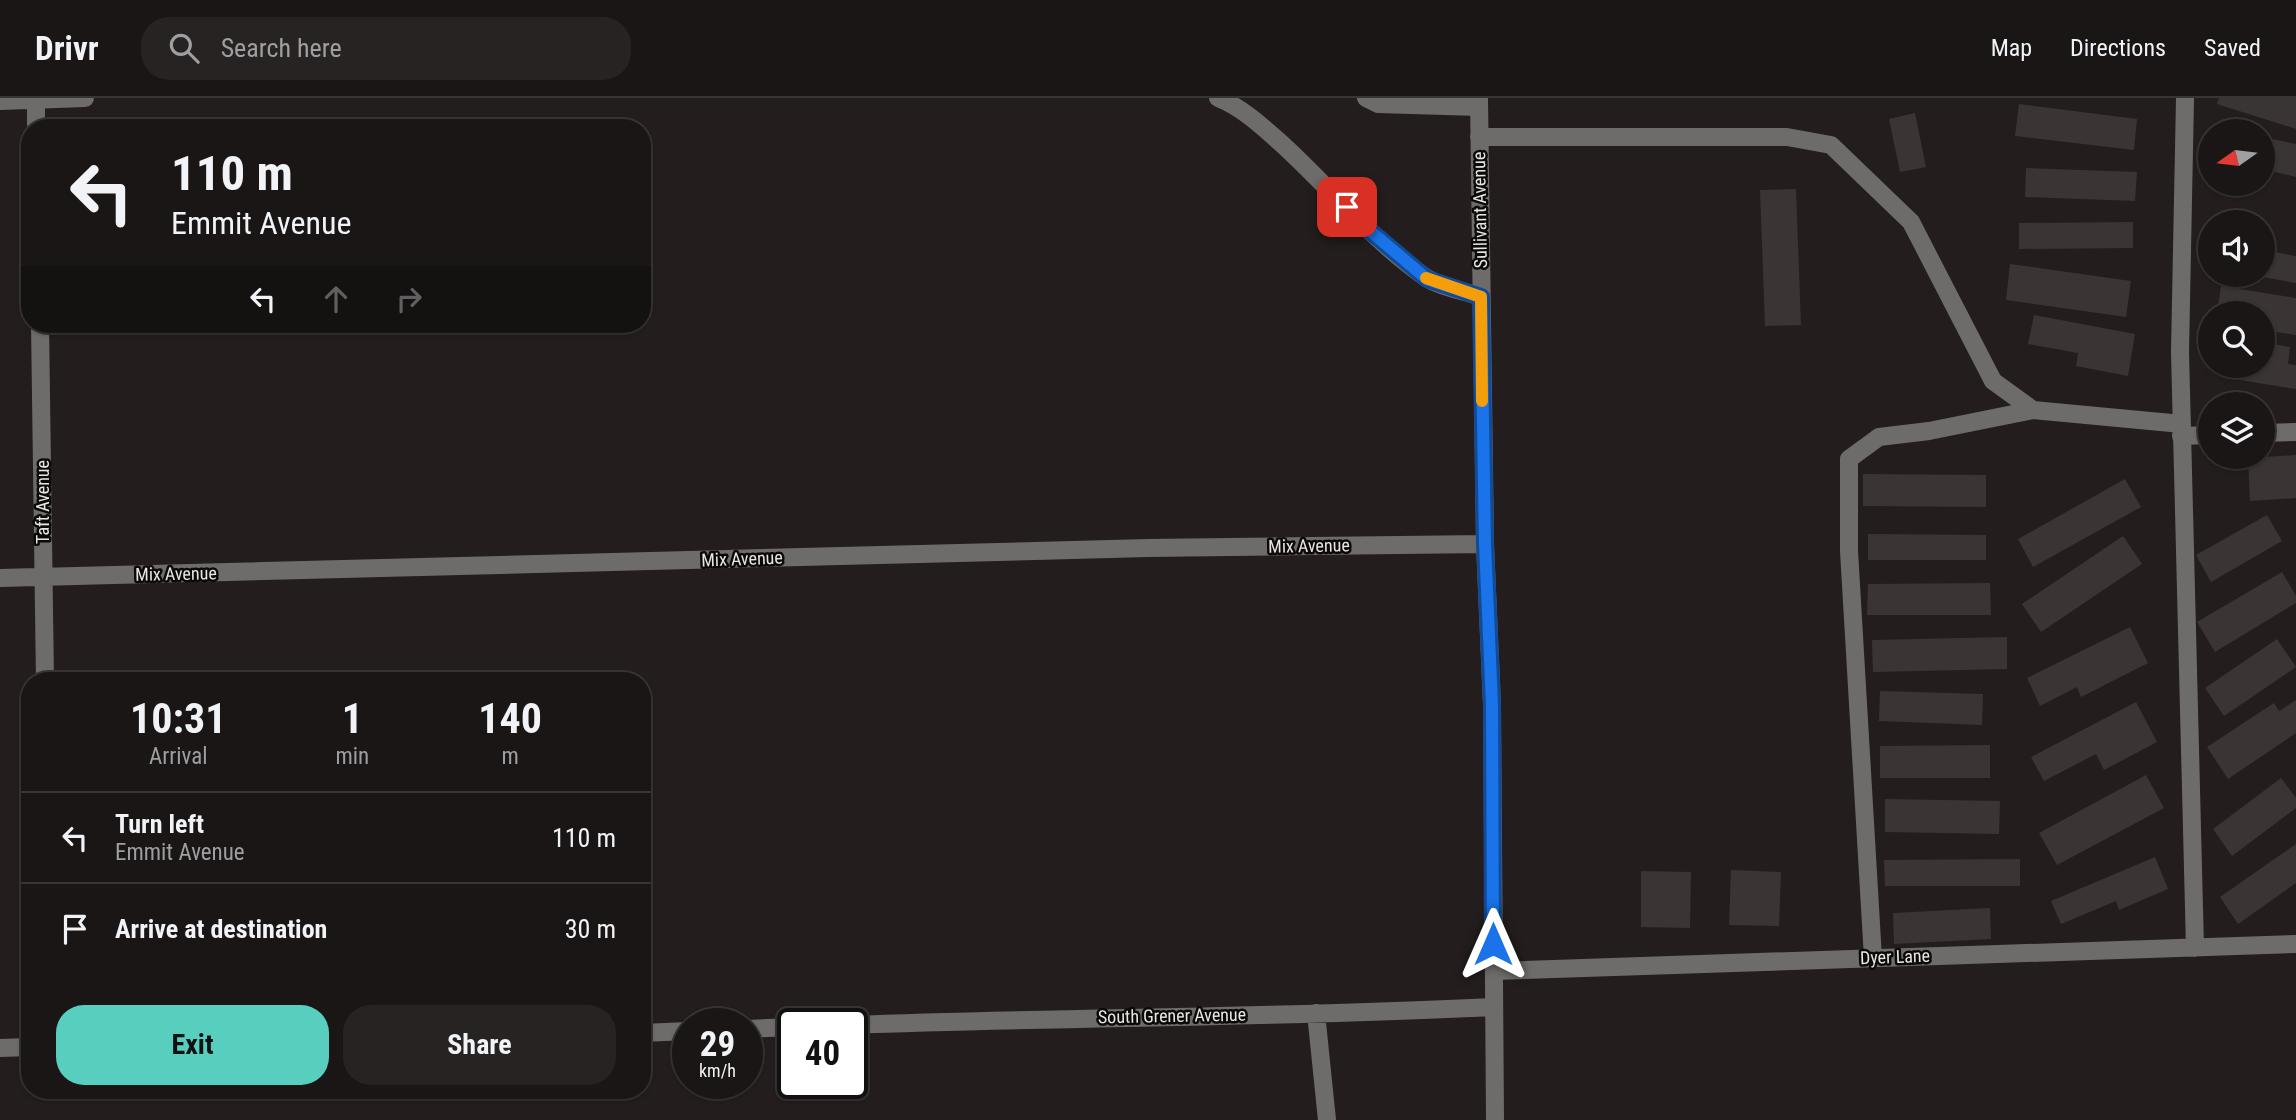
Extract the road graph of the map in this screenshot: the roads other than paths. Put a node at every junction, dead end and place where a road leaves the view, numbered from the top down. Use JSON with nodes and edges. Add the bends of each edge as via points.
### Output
{"nodes":[{"id":1,"x":85,"y":98,"type":"edge"},
{"id":2,"x":1366,"y":98,"type":"edge"},
{"id":3,"x":2185,"y":98,"type":"edge"},
{"id":4,"x":36,"y":99,"type":"edge"},
{"id":5,"x":1229,"y":100,"type":"edge"},
{"id":6,"x":0,"y":101,"type":"edge"},
{"id":7,"x":1479,"y":103,"type":"edge"},
{"id":8,"x":36,"y":119,"type":"edge"},
{"id":9,"x":1479,"y":137,"type":"junction"},
{"id":10,"x":1481,"y":297,"type":"junction"},
{"id":11,"x":40,"y":333,"type":"edge"},
{"id":12,"x":2033,"y":410,"type":"junction"},
{"id":13,"x":2181,"y":430,"type":"junction"},
{"id":14,"x":2296,"y":432,"type":"edge"},
{"id":15,"x":2198,"y":433,"type":"edge"},
{"id":16,"x":2275,"y":433,"type":"edge"},
{"id":17,"x":1485,"y":544,"type":"junction"},
{"id":18,"x":0,"y":578,"type":"edge"},
{"id":19,"x":43,"y":578,"type":"junction"},
{"id":20,"x":45,"y":672,"type":"edge"},
{"id":21,"x":2296,"y":944,"type":"edge"},
{"id":22,"x":2195,"y":948,"type":"junction"},
{"id":23,"x":1873,"y":958,"type":"junction"},
{"id":24,"x":1494,"y":971,"type":"junction"},
{"id":25,"x":1493,"y":1007,"type":"junction"},
{"id":26,"x":1316,"y":1013,"type":"junction"},
{"id":27,"x":868,"y":1024,"type":"edge"},
{"id":28,"x":672,"y":1032,"type":"edge"},
{"id":29,"x":651,"y":1033,"type":"edge"},
{"id":30,"x":21,"y":1047,"type":"edge"},
{"id":31,"x":0,"y":1048,"type":"edge"},
{"id":32,"x":1326,"y":1120,"type":"edge"},
{"id":33,"x":1495,"y":1120,"type":"edge"}],
"edges":[{"from":1,"to":4,"type":"street"},
{"from":2,"to":7,"type":"street","via":[[1378,104]]},
{"from":3,"to":13,"type":"street"},
{"from":4,"to":6,"type":"street"},
{"from":4,"to":8,"type":"street"},
{"from":5,"to":10,"type":"street","via":[[1427,279]]},
{"from":7,"to":9,"type":"street","name":"Sullivant Avenue"},
{"from":9,"to":10,"type":"street","name":"Sullivant Avenue"},
{"from":9,"to":12,"type":"street","via":[[1787,136],[1831,145],[1911,222],[1993,381]]},
{"from":10,"to":17,"type":"street","name":"Sullivant Avenue"},
{"from":11,"to":19,"type":"street","name":"Taft Avenue"},
{"from":12,"to":13,"type":"street"},
{"from":12,"to":23,"type":"street","via":[[1880,437],[1849,459],[1849,551]]},
{"from":13,"to":15,"type":"street"},
{"from":13,"to":22,"type":"street"},
{"from":14,"to":16,"type":"street"},
{"from":17,"to":19,"type":"street","name":"Mix Avenue","via":[[1148,548]]},
{"from":17,"to":24,"type":"street","name":"Sullivant Avenue","via":[[1492,705]]},
{"from":18,"to":19,"type":"street","name":"Mix Avenue"},
{"from":19,"to":20,"type":"street","name":"Taft Avenue"},
{"from":21,"to":22,"type":"street","name":"Dyer Lane"},
{"from":22,"to":23,"type":"street","name":"Dyer Lane"},
{"from":23,"to":24,"type":"street","name":"Dyer Lane"},
{"from":24,"to":25,"type":"street","name":"Sullivant Avenue"},
{"from":25,"to":26,"type":"street","name":"South Grener Avenue"},
{"from":25,"to":33,"type":"street","name":"Sullivant Avenue"},
{"from":26,"to":27,"type":"street","name":"South Grener Avenue"},
{"from":26,"to":32,"type":"street"},
{"from":28,"to":29,"type":"street"},
{"from":30,"to":31,"type":"street"}]}
